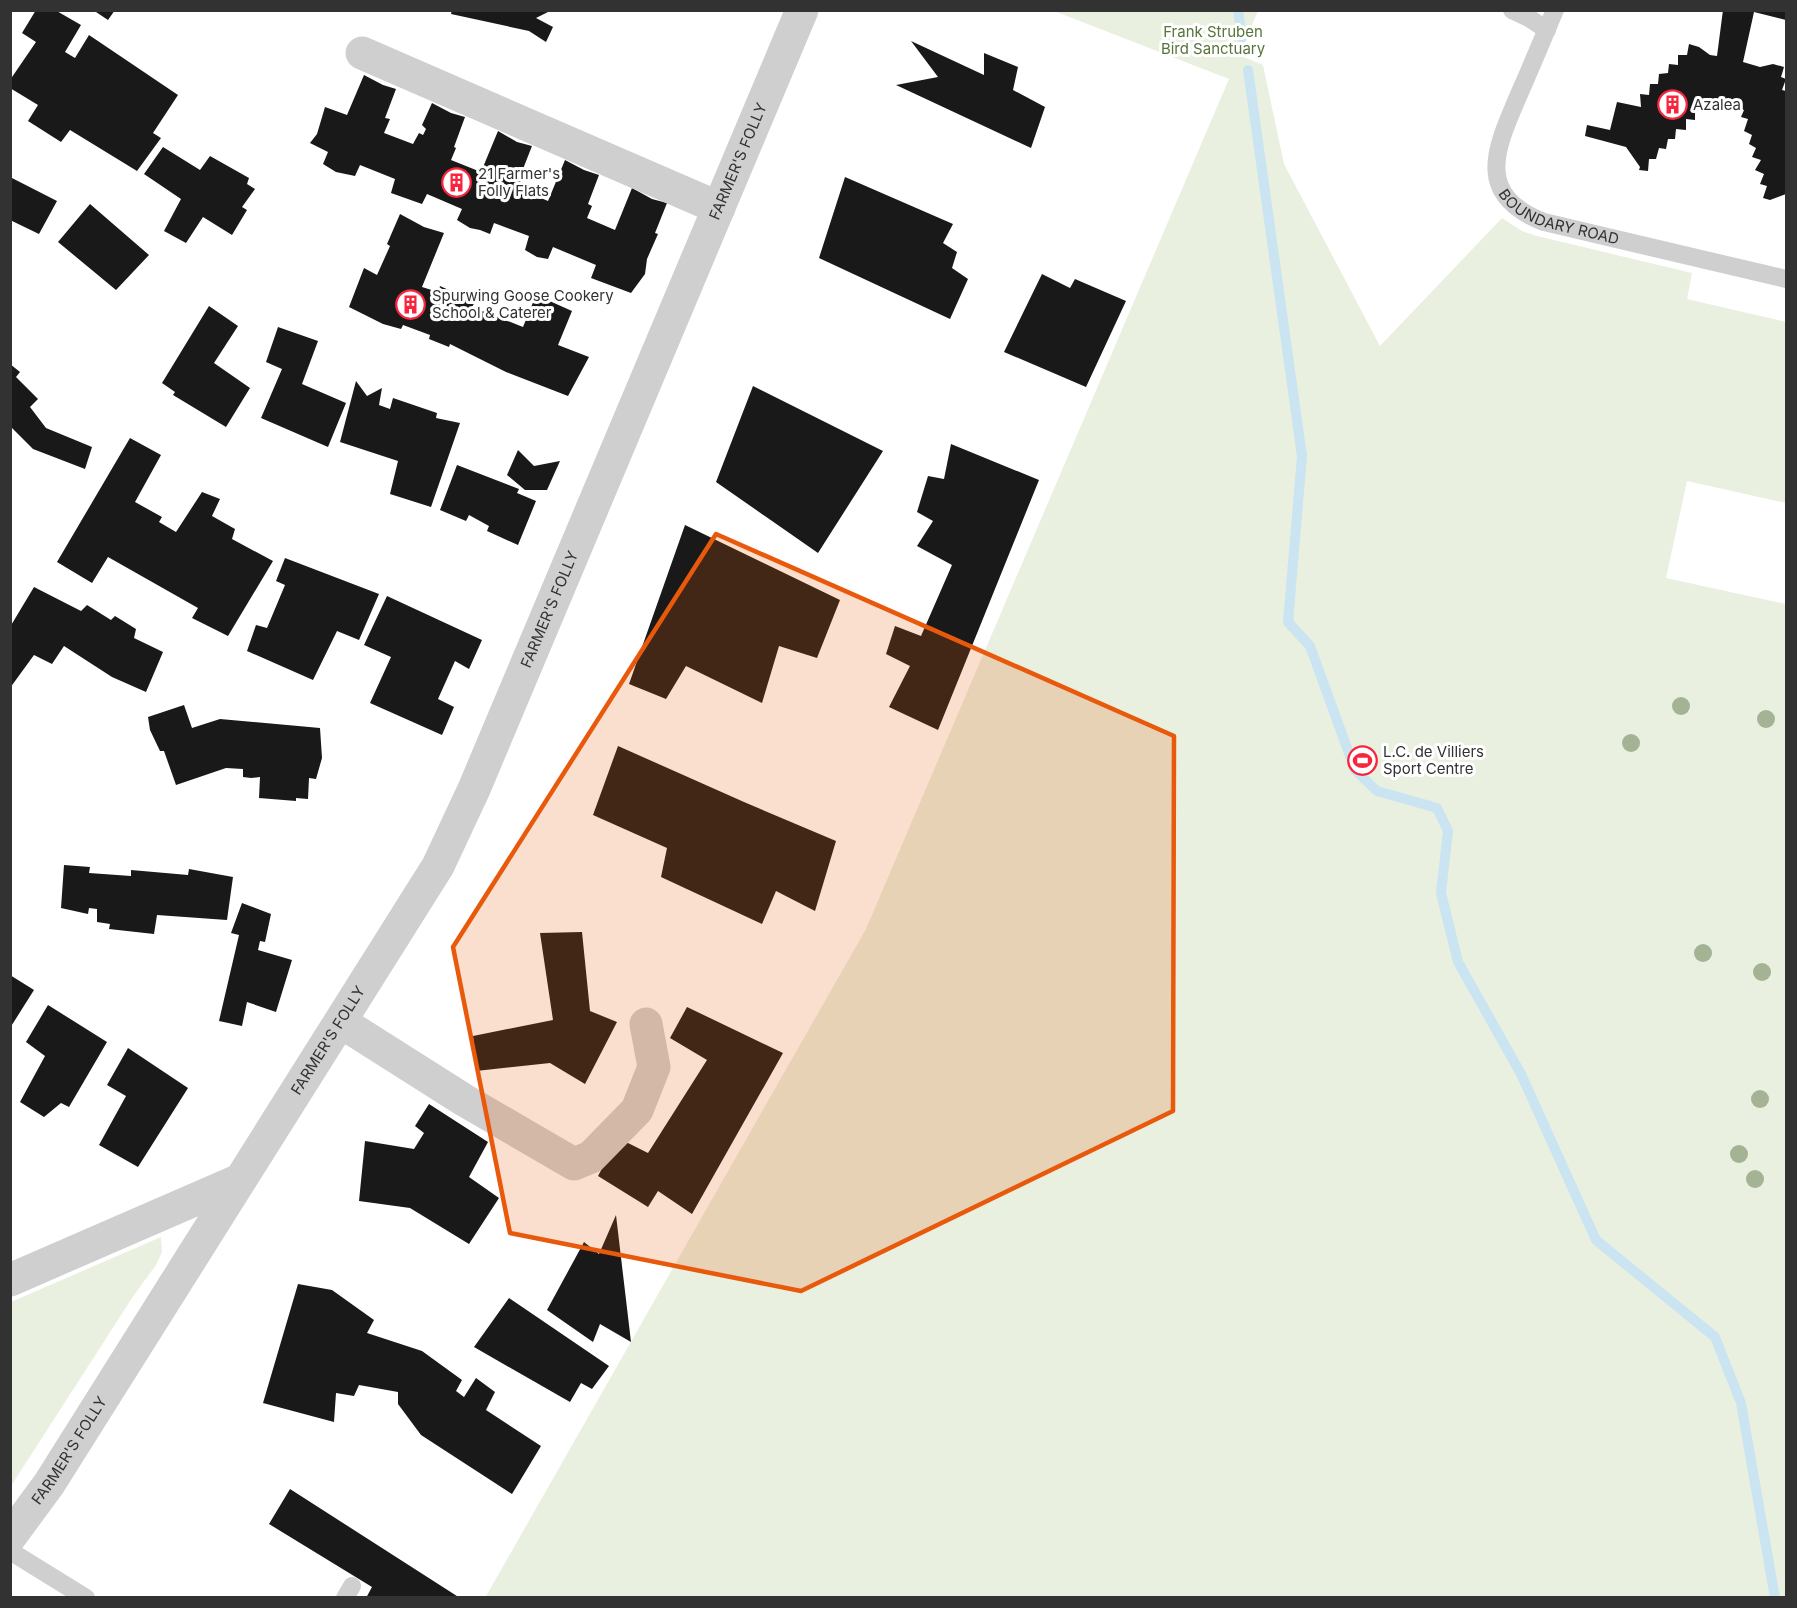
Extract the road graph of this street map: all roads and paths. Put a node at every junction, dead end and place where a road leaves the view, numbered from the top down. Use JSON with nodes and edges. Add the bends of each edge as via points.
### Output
{"nodes":[{"id":1,"x":802,"y":10,"type":"edge"},
{"id":2,"x":1512,"y":10,"type":"edge"},
{"id":3,"x":1555,"y":10,"type":"edge"},
{"id":4,"x":1547,"y":30,"type":"junction"},
{"id":5,"x":362,"y":53,"type":"dead end"},
{"id":6,"x":719,"y":208,"type":"junction"},
{"id":7,"x":1786,"y":279,"type":"edge"},
{"id":8,"x":341,"y":1022,"type":"junction"},
{"id":9,"x":646,"y":1024,"type":"dead end"},
{"id":10,"x":240,"y":1180,"type":"junction"},
{"id":11,"x":10,"y":1280,"type":"edge"},
{"id":12,"x":10,"y":1537,"type":"edge"},
{"id":13,"x":10,"y":1551,"type":"edge"},
{"id":14,"x":86,"y":1598,"type":"edge"}],
"edges":[{"from":1,"to":6,"type":"street","name":"FARMER'S FOLLY"},
{"from":2,"to":4,"type":"lane"},
{"from":3,"to":4,"type":"lane","name":"BOUNDARY ROAD"},
{"from":4,"to":7,"type":"lane","name":"BOUNDARY ROAD","via":[[1496,158],[1503,192],[1513,205],[1544,222]]},
{"from":5,"to":6,"type":"street"},
{"from":6,"to":8,"type":"street","name":"FARMER'S FOLLY","via":[[474,789],[438,866]]},
{"from":8,"to":9,"type":"street","via":[[574,1164],[591,1157],[637,1110],[654,1067]]},
{"from":8,"to":10,"type":"street","name":"FARMER'S FOLLY"},
{"from":10,"to":11,"type":"street"},
{"from":10,"to":12,"type":"street","name":"FARMER'S FOLLY","via":[[49,1484]]},
{"from":13,"to":14,"type":"lane"}]}
